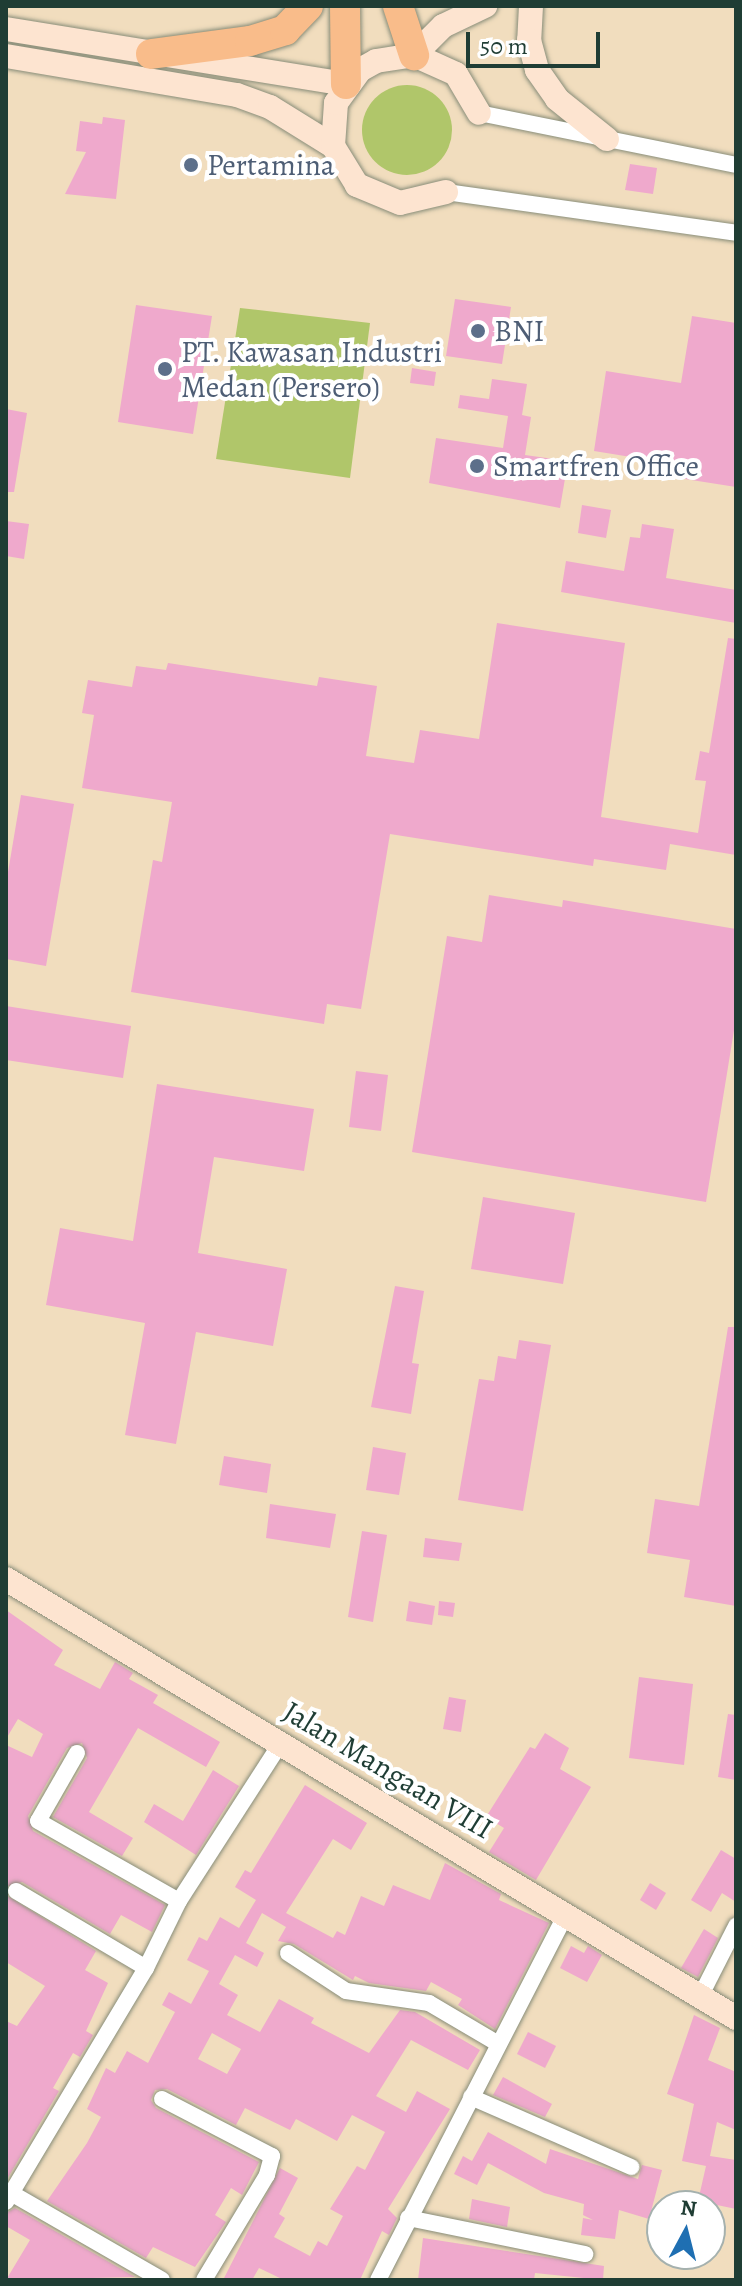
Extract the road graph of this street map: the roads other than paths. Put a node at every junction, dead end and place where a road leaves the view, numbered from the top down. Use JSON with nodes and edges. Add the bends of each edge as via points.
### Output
{"nodes":[{"id":1,"x":308,"y":6,"type":"edge"},
{"id":2,"x":345,"y":6,"type":"edge"},
{"id":3,"x":398,"y":6,"type":"edge"},
{"id":4,"x":485,"y":6,"type":"edge"},
{"id":5,"x":531,"y":6,"type":"edge"},
{"id":6,"x":6,"y":29,"type":"edge"},
{"id":7,"x":151,"y":54,"type":"junction"},
{"id":8,"x":414,"y":55,"type":"junction"},
{"id":9,"x":6,"y":56,"type":"edge"},
{"id":10,"x":346,"y":84,"type":"junction"},
{"id":11,"x":479,"y":113,"type":"joint"},
{"id":12,"x":607,"y":139,"type":"junction"},
{"id":13,"x":333,"y":146,"type":"junction"},
{"id":14,"x":736,"y":165,"type":"edge"},
{"id":15,"x":446,"y":192,"type":"joint"},
{"id":16,"x":736,"y":233,"type":"edge"},
{"id":17,"x":6,"y":1579,"type":"edge"},
{"id":18,"x":281,"y":1743,"type":"junction"},
{"id":19,"x":77,"y":1753,"type":"dead end"},
{"id":20,"x":16,"y":1891,"type":"dead end"},
{"id":21,"x":179,"y":1901,"type":"junction"},
{"id":22,"x":565,"y":1916,"type":"junction"},
{"id":23,"x":736,"y":1926,"type":"edge"},
{"id":24,"x":288,"y":1953,"type":"dead end"},
{"id":25,"x":146,"y":1968,"type":"junction"},
{"id":26,"x":700,"y":1997,"type":"junction"},
{"id":27,"x":736,"y":2018,"type":"edge"},
{"id":28,"x":497,"y":2043,"type":"junction"},
{"id":29,"x":471,"y":2097,"type":"junction"},
{"id":30,"x":162,"y":2099,"type":"dead end"},
{"id":31,"x":631,"y":2167,"type":"dead end"},
{"id":32,"x":9,"y":2198,"type":"edge"},
{"id":33,"x":408,"y":2218,"type":"junction"},
{"id":34,"x":585,"y":2254,"type":"dead end"},
{"id":35,"x":162,"y":2280,"type":"edge"},
{"id":36,"x":204,"y":2280,"type":"edge"},
{"id":37,"x":378,"y":2280,"type":"edge"}],
"edges":[{"from":1,"to":7,"type":"highway","via":[[285,30],[250,41]]},
{"from":2,"to":10,"type":"highway"},
{"from":3,"to":8,"type":"highway"},
{"from":4,"to":8,"type":"street","via":[[443,26]]},
{"from":5,"to":12,"type":"street","via":[[529,40],[537,70],[557,99]]},
{"from":6,"to":7,"type":"street"},
{"from":7,"to":10,"type":"street"},
{"from":8,"to":10,"type":"street","via":[[376,61]]},
{"from":8,"to":11,"type":"street","via":[[456,74]]},
{"from":9,"to":13,"type":"street","via":[[237,95],[270,107]]},
{"from":10,"to":13,"type":"street","via":[[336,103]]},
{"from":11,"to":12,"type":"street"},
{"from":12,"to":14,"type":"street"},
{"from":13,"to":15,"type":"street","via":[[357,185],[377,198],[423,201]]},
{"from":15,"to":16,"type":"street"},
{"from":17,"to":18,"type":"street","name":"Jalan Mangaan VIII"},
{"from":18,"to":21,"type":"street"},
{"from":18,"to":22,"type":"street","name":"Jalan Mangaan VIII"},
{"from":19,"to":21,"type":"street","via":[[38,1821]]},
{"from":20,"to":25,"type":"street"},
{"from":21,"to":25,"type":"street"},
{"from":22,"to":26,"type":"street","name":"Jalan Mangaan VIII"},
{"from":22,"to":28,"type":"street"},
{"from":23,"to":26,"type":"street"},
{"from":24,"to":28,"type":"street","via":[[346,1991],[429,2003]]},
{"from":25,"to":32,"type":"street"},
{"from":26,"to":27,"type":"street","name":"Jalan Mangaan VIII"},
{"from":28,"to":29,"type":"street"},
{"from":29,"to":31,"type":"street"},
{"from":29,"to":33,"type":"street"},
{"from":30,"to":36,"type":"street","via":[[272,2156],[267,2175]]},
{"from":32,"to":35,"type":"street"},
{"from":33,"to":34,"type":"street"},
{"from":33,"to":37,"type":"street"}]}
